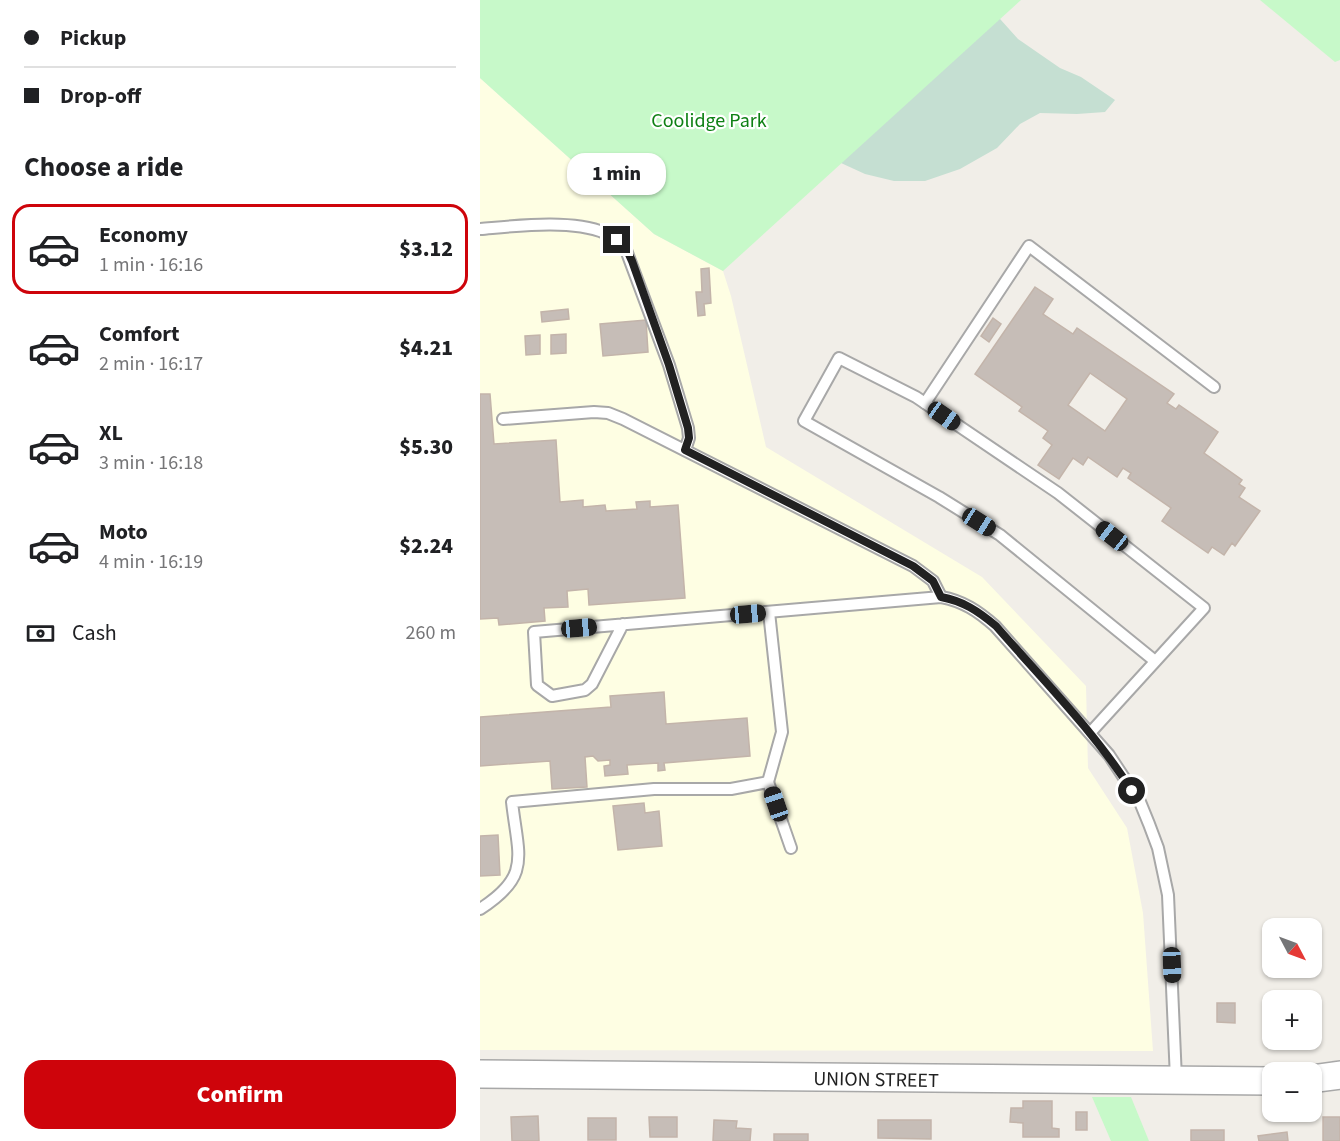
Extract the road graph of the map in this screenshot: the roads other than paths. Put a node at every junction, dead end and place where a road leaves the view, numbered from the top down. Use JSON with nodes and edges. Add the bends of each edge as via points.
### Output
{"nodes":[{"id":1,"x":480,"y":229,"type":"edge"},
{"id":2,"x":1214,"y":387,"type":"dead end"},
{"id":3,"x":926,"y":404,"type":"junction"},
{"id":4,"x":503,"y":419,"type":"dead end"},
{"id":5,"x":685,"y":450,"type":"junction"},
{"id":6,"x":941,"y":597,"type":"junction"},
{"id":7,"x":769,"y":612,"type":"junction"},
{"id":8,"x":623,"y":624,"type":"junction"},
{"id":9,"x":1155,"y":661,"type":"junction"},
{"id":10,"x":1090,"y":733,"type":"junction"},
{"id":11,"x":768,"y":782,"type":"junction"},
{"id":12,"x":791,"y":848,"type":"dead end"},
{"id":13,"x":480,"y":909,"type":"edge"},
{"id":14,"x":480,"y":1074,"type":"edge"},
{"id":15,"x":1340,"y":1075,"type":"edge"},
{"id":16,"x":1322,"y":1077,"type":"edge"},
{"id":17,"x":1262,"y":1081,"type":"edge"},
{"id":18,"x":1176,"y":1082,"type":"junction"}],
"edges":[{"from":1,"to":5,"type":"lane","via":[[551,226],[594,230],[606,233],[627,250],[685,417],[689,438]]},
{"from":2,"to":3,"type":"lane","via":[[1029,246]]},
{"from":3,"to":9,"type":"lane","via":[[1058,494],[1204,608]]},
{"from":3,"to":9,"type":"lane","via":[[840,358],[804,421],[1000,535]]},
{"from":4,"to":5,"type":"lane","via":[[608,414]]},
{"from":5,"to":6,"type":"lane","via":[[913,566],[933,581]]},
{"from":6,"to":7,"type":"lane"},
{"from":6,"to":10,"type":"lane","via":[[969,606],[996,626]]},
{"from":7,"to":8,"type":"lane"},
{"from":7,"to":11,"type":"lane","via":[[782,732]]},
{"from":8,"to":8,"type":"lane","via":[[592,684],[585,690],[552,696],[537,685],[534,632]]},
{"from":9,"to":10,"type":"lane"},
{"from":10,"to":18,"type":"lane","via":[[1140,802],[1158,848],[1169,911]]},
{"from":11,"to":12,"type":"lane"},
{"from":11,"to":13,"type":"lane","via":[[731,789],[654,789],[512,802],[518,854],[516,875],[511,885]]},
{"from":14,"to":18,"type":"street","name":"UNION STREET"},
{"from":15,"to":16,"type":"street"},
{"from":17,"to":18,"type":"street","name":"UNION STREET"}]}
